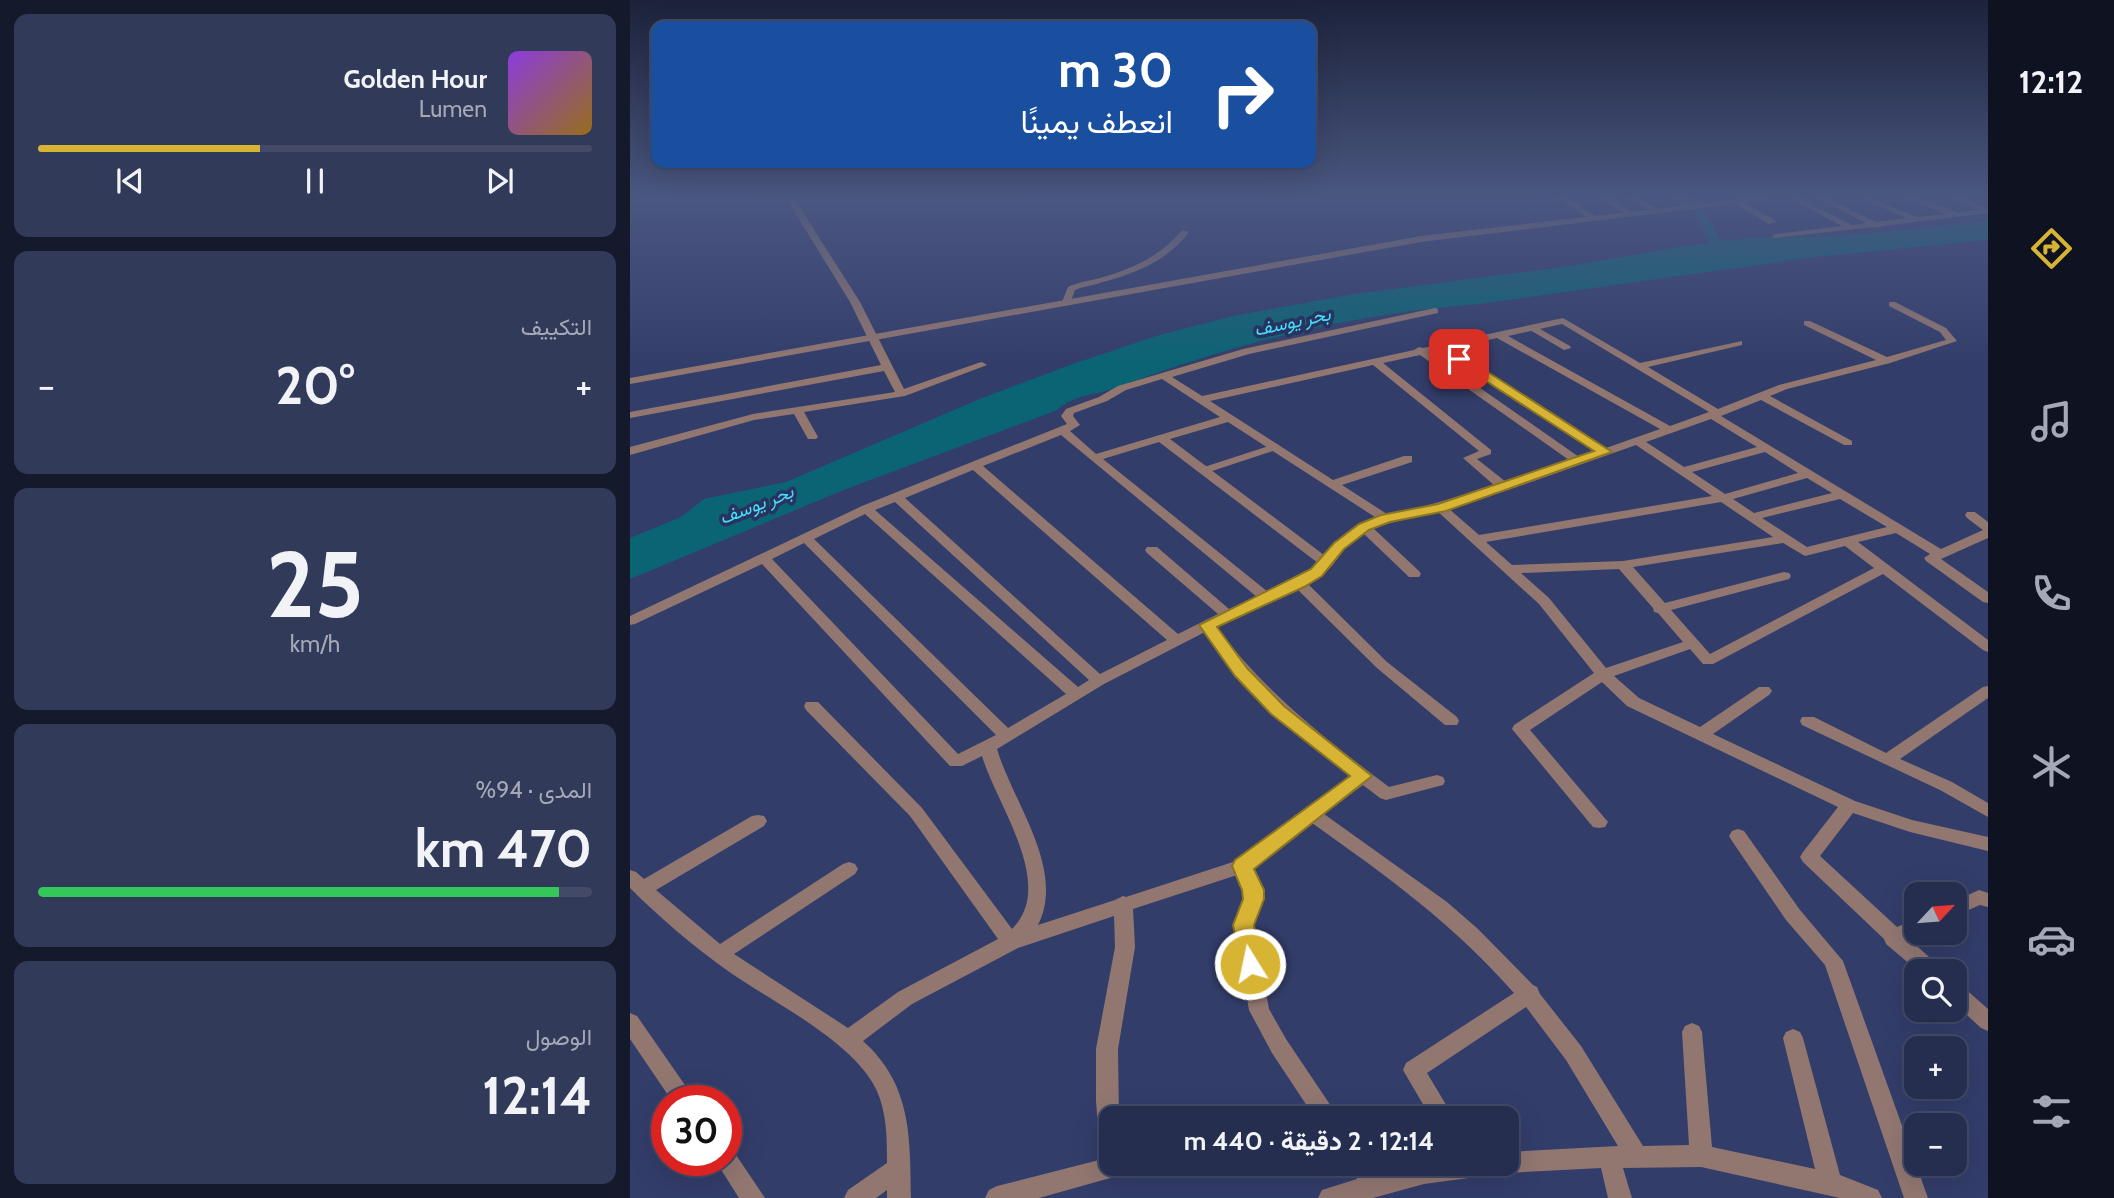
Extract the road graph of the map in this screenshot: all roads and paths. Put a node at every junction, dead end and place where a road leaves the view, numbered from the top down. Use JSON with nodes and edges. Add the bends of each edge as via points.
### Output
{"nodes":[{"id":1,"x":824,"y":254,"type":"edge"},
{"id":2,"x":1159,"y":254,"type":"edge"},
{"id":3,"x":1337,"y":254,"type":"edge"},
{"id":4,"x":1067,"y":302,"type":"junction"},
{"id":5,"x":1892,"y":304,"type":"dead end"},
{"id":6,"x":1435,"y":311,"type":"dead end"},
{"id":7,"x":1807,"y":323,"type":"dead end"},
{"id":8,"x":1533,"y":328,"type":"junction"},
{"id":9,"x":1499,"y":335,"type":"junction"},
{"id":10,"x":874,"y":337,"type":"junction"},
{"id":11,"x":1738,"y":343,"type":"dead end"},
{"id":12,"x":1440,"y":347,"type":"junction"},
{"id":13,"x":1567,"y":348,"type":"dead end"},
{"id":14,"x":1419,"y":351,"type":"junction"},
{"id":15,"x":1374,"y":361,"type":"junction"},
{"id":16,"x":1886,"y":362,"type":"junction"},
{"id":17,"x":982,"y":365,"type":"dead end"},
{"id":18,"x":1639,"y":366,"type":"junction"},
{"id":19,"x":889,"y":367,"type":"junction"},
{"id":20,"x":1164,"y":376,"type":"junction"},
{"id":21,"x":630,"y":381,"type":"edge"},
{"id":22,"x":901,"y":394,"type":"junction"},
{"id":23,"x":1760,"y":395,"type":"junction"},
{"id":24,"x":1199,"y":400,"type":"junction"},
{"id":25,"x":797,"y":409,"type":"junction"},
{"id":26,"x":1715,"y":414,"type":"junction"},
{"id":27,"x":630,"y":415,"type":"edge"},
{"id":28,"x":1229,"y":418,"type":"junction"},
{"id":29,"x":1669,"y":429,"type":"junction"},
{"id":30,"x":1062,"y":430,"type":"junction"},
{"id":31,"x":811,"y":438,"type":"dead end"},
{"id":32,"x":1161,"y":438,"type":"junction"},
{"id":33,"x":1637,"y":441,"type":"junction"},
{"id":34,"x":1849,"y":443,"type":"dead end"},
{"id":35,"x":1275,"y":447,"type":"junction"},
{"id":36,"x":1768,"y":448,"type":"junction"},
{"id":37,"x":630,"y":451,"type":"edge"},
{"id":38,"x":1605,"y":452,"type":"junction"},
{"id":39,"x":1094,"y":458,"type":"junction"},
{"id":40,"x":1408,"y":459,"type":"dead end"},
{"id":41,"x":1579,"y":462,"type":"junction"},
{"id":42,"x":976,"y":467,"type":"junction"},
{"id":43,"x":1205,"y":470,"type":"junction"},
{"id":44,"x":1683,"y":471,"type":"junction"},
{"id":45,"x":1810,"y":473,"type":"junction"},
{"id":46,"x":1332,"y":484,"type":"junction"},
{"id":47,"x":1504,"y":487,"type":"junction"},
{"id":48,"x":1844,"y":494,"type":"junction"},
{"id":49,"x":896,"y":496,"type":"junction"},
{"id":50,"x":1724,"y":498,"type":"junction"},
{"id":51,"x":1441,"y":508,"type":"junction"},
{"id":52,"x":866,"y":509,"type":"junction"},
{"id":53,"x":1971,"y":516,"type":"dead end"},
{"id":54,"x":1752,"y":517,"type":"junction"},
{"id":55,"x":1386,"y":519,"type":"junction"},
{"id":56,"x":1364,"y":527,"type":"junction"},
{"id":57,"x":1899,"y":528,"type":"junction"},
{"id":58,"x":1988,"y":530,"type":"edge"},
{"id":59,"x":806,"y":538,"type":"junction"},
{"id":60,"x":1479,"y":539,"type":"junction"},
{"id":61,"x":1784,"y":539,"type":"junction"},
{"id":62,"x":1850,"y":543,"type":"junction"},
{"id":63,"x":1152,"y":550,"type":"dead end"},
{"id":64,"x":1940,"y":554,"type":"junction"},
{"id":65,"x":765,"y":559,"type":"junction"},
{"id":66,"x":1327,"y":563,"type":"junction"},
{"id":67,"x":1623,"y":565,"type":"junction"},
{"id":68,"x":1884,"y":568,"type":"junction"},
{"id":69,"x":1512,"y":569,"type":"junction"},
{"id":70,"x":1414,"y":573,"type":"dead end"},
{"id":71,"x":1784,"y":576,"type":"dead end"},
{"id":72,"x":1299,"y":583,"type":"junction"},
{"id":73,"x":1267,"y":598,"type":"junction"},
{"id":74,"x":1988,"y":599,"type":"edge"},
{"id":75,"x":1659,"y":609,"type":"junction"},
{"id":76,"x":1227,"y":615,"type":"junction"},
{"id":77,"x":630,"y":621,"type":"edge"},
{"id":78,"x":1207,"y":625,"type":"junction"},
{"id":79,"x":1177,"y":641,"type":"junction"},
{"id":80,"x":1691,"y":644,"type":"junction"},
{"id":81,"x":1988,"y":647,"type":"edge"},
{"id":82,"x":1603,"y":674,"type":"junction"},
{"id":83,"x":1100,"y":681,"type":"junction"},
{"id":84,"x":1764,"y":691,"type":"dead end"},
{"id":85,"x":1988,"y":691,"type":"edge"},
{"id":86,"x":1076,"y":694,"type":"junction"},
{"id":87,"x":812,"y":706,"type":"dead end"},
{"id":88,"x":1451,"y":721,"type":"dead end"},
{"id":89,"x":1808,"y":721,"type":"dead end"},
{"id":90,"x":1006,"y":735,"type":"junction"},
{"id":91,"x":1700,"y":735,"type":"junction"},
{"id":92,"x":988,"y":747,"type":"junction"},
{"id":93,"x":1887,"y":760,"type":"junction"},
{"id":94,"x":1363,"y":776,"type":"junction"},
{"id":95,"x":1437,"y":781,"type":"dead end"},
{"id":96,"x":1849,"y":804,"type":"junction"},
{"id":97,"x":1988,"y":811,"type":"edge"},
{"id":98,"x":1311,"y":813,"type":"junction"},
{"id":99,"x":758,"y":821,"type":"dead end"},
{"id":100,"x":1599,"y":822,"type":"dead end"},
{"id":101,"x":1738,"y":836,"type":"dead end"},
{"id":102,"x":1988,"y":844,"type":"edge"},
{"id":103,"x":1242,"y":866,"type":"junction"},
{"id":104,"x":849,"y":869,"type":"dead end"},
{"id":105,"x":636,"y":883,"type":"edge"},
{"id":106,"x":1988,"y":900,"type":"edge"},
{"id":107,"x":1124,"y":903,"type":"junction"},
{"id":108,"x":1967,"y":903,"type":"edge"},
{"id":109,"x":1904,"y":933,"type":"edge"},
{"id":110,"x":1893,"y":938,"type":"junction"},
{"id":111,"x":1010,"y":942,"type":"junction"},
{"id":112,"x":719,"y":954,"type":"junction"},
{"id":113,"x":1917,"y":959,"type":"edge"},
{"id":114,"x":1530,"y":993,"type":"junction"},
{"id":115,"x":1967,"y":1003,"type":"edge"},
{"id":116,"x":630,"y":1022,"type":"edge"},
{"id":117,"x":1988,"y":1022,"type":"edge"},
{"id":118,"x":1692,"y":1032,"type":"dead end"},
{"id":119,"x":1793,"y":1038,"type":"dead end"},
{"id":120,"x":846,"y":1041,"type":"junction"},
{"id":121,"x":674,"y":1085,"type":"edge"},
{"id":122,"x":1108,"y":1106,"type":"edge"},
{"id":123,"x":1320,"y":1106,"type":"edge"},
{"id":124,"x":1436,"y":1106,"type":"edge"},
{"id":125,"x":1636,"y":1156,"type":"junction"},
{"id":126,"x":1701,"y":1156,"type":"junction"},
{"id":127,"x":1609,"y":1157,"type":"junction"},
{"id":128,"x":1519,"y":1163,"type":"edge"},
{"id":129,"x":1099,"y":1168,"type":"edge"},
{"id":130,"x":898,"y":1169,"type":"junction"},
{"id":131,"x":737,"y":1176,"type":"edge"},
{"id":132,"x":1368,"y":1176,"type":"edge"},
{"id":133,"x":1413,"y":1176,"type":"edge"},
{"id":134,"x":1374,"y":1184,"type":"junction"},
{"id":135,"x":1830,"y":1184,"type":"junction"},
{"id":136,"x":1040,"y":1192,"type":"edge"},
{"id":137,"x":752,"y":1198,"type":"edge"},
{"id":138,"x":856,"y":1198,"type":"edge"},
{"id":139,"x":899,"y":1198,"type":"edge"},
{"id":140,"x":997,"y":1198,"type":"edge"},
{"id":141,"x":1330,"y":1198,"type":"edge"},
{"id":142,"x":1620,"y":1198,"type":"edge"},
{"id":143,"x":1870,"y":1198,"type":"edge"},
{"id":144,"x":1916,"y":1198,"type":"edge"}],
"edges":[{"from":1,"to":10,"type":"street"},
{"from":2,"to":4,"type":"street","via":[[1127,274],[1071,289]]},
{"from":3,"to":4,"type":"street"},
{"from":4,"to":10,"type":"street"},
{"from":5,"to":16,"type":"street","via":[[1952,338],[1946,344]]},
{"from":6,"to":20,"type":"street","via":[[1271,345]]},
{"from":7,"to":16,"type":"street"},
{"from":8,"to":9,"type":"street"},
{"from":8,"to":13,"type":"lane"},
{"from":8,"to":18,"type":"street","via":[[1563,321]]},
{"from":9,"to":12,"type":"street"},
{"from":9,"to":29,"type":"street"},
{"from":10,"to":19,"type":"street"},
{"from":10,"to":21,"type":"street"},
{"from":11,"to":18,"type":"street"},
{"from":12,"to":14,"type":"street"},
{"from":12,"to":38,"type":"street"},
{"from":14,"to":15,"type":"street"},
{"from":14,"to":41,"type":"street"},
{"from":15,"to":24,"type":"street"},
{"from":15,"to":47,"type":"street","via":[[1487,452],[1469,458]]},
{"from":16,"to":23,"type":"street"},
{"from":17,"to":22,"type":"street"},
{"from":18,"to":26,"type":"street"},
{"from":19,"to":22,"type":"street"},
{"from":19,"to":27,"type":"street"},
{"from":20,"to":24,"type":"street"},
{"from":20,"to":30,"type":"street","via":[[1070,411],[1067,416],[1074,425]]},
{"from":22,"to":25,"type":"street"},
{"from":23,"to":26,"type":"street"},
{"from":23,"to":34,"type":"street"},
{"from":24,"to":28,"type":"street"},
{"from":25,"to":31,"type":"street"},
{"from":25,"to":37,"type":"street"},
{"from":26,"to":29,"type":"street"},
{"from":26,"to":36,"type":"street"},
{"from":28,"to":32,"type":"street"},
{"from":28,"to":35,"type":"street"},
{"from":29,"to":33,"type":"street"},
{"from":30,"to":39,"type":"street"},
{"from":30,"to":42,"type":"street"},
{"from":32,"to":39,"type":"street"},
{"from":32,"to":43,"type":"street"},
{"from":33,"to":38,"type":"street"},
{"from":33,"to":44,"type":"street"},
{"from":35,"to":43,"type":"lane"},
{"from":35,"to":46,"type":"street"},
{"from":36,"to":44,"type":"street"},
{"from":36,"to":45,"type":"street"},
{"from":38,"to":41,"type":"street"},
{"from":39,"to":73,"type":"street"},
{"from":40,"to":46,"type":"street"},
{"from":41,"to":47,"type":"street"},
{"from":42,"to":49,"type":"street"},
{"from":42,"to":79,"type":"street"},
{"from":43,"to":66,"type":"street"},
{"from":44,"to":50,"type":"street"},
{"from":45,"to":48,"type":"street"},
{"from":45,"to":50,"type":"street"},
{"from":46,"to":55,"type":"street"},
{"from":47,"to":51,"type":"street"},
{"from":48,"to":54,"type":"street"},
{"from":48,"to":57,"type":"street"},
{"from":49,"to":52,"type":"street"},
{"from":49,"to":83,"type":"street"},
{"from":50,"to":54,"type":"street"},
{"from":50,"to":60,"type":"street"},
{"from":51,"to":55,"type":"street"},
{"from":51,"to":60,"type":"street"},
{"from":52,"to":59,"type":"street"},
{"from":52,"to":86,"type":"street"},
{"from":53,"to":58,"type":"street"},
{"from":54,"to":61,"type":"street"},
{"from":55,"to":56,"type":"street"},
{"from":56,"to":66,"type":"street","via":[[1339,546]]},
{"from":56,"to":70,"type":"street"},
{"from":57,"to":62,"type":"street"},
{"from":57,"to":64,"type":"street"},
{"from":58,"to":64,"type":"street"},
{"from":59,"to":65,"type":"street"},
{"from":59,"to":90,"type":"street"},
{"from":60,"to":69,"type":"street"},
{"from":61,"to":62,"type":"street","via":[[1808,553]]},
{"from":61,"to":67,"type":"street"},
{"from":62,"to":68,"type":"street"},
{"from":63,"to":76,"type":"street"},
{"from":64,"to":74,"type":"street","via":[[1931,558]]},
{"from":65,"to":77,"type":"street"},
{"from":65,"to":92,"type":"street","via":[[956,762]]},
{"from":66,"to":72,"type":"street"},
{"from":67,"to":69,"type":"street"},
{"from":67,"to":75,"type":"street"},
{"from":68,"to":80,"type":"street","via":[[1708,661]]},
{"from":68,"to":81,"type":"street"},
{"from":69,"to":82,"type":"street","via":[[1545,601]]},
{"from":71,"to":75,"type":"street"},
{"from":72,"to":73,"type":"street"},
{"from":72,"to":88,"type":"street","via":[[1382,665]]},
{"from":73,"to":76,"type":"street"},
{"from":75,"to":80,"type":"street"},
{"from":76,"to":78,"type":"street"},
{"from":78,"to":79,"type":"street"},
{"from":78,"to":94,"type":"street","via":[[1241,672],[1278,710]]},
{"from":79,"to":83,"type":"street"},
{"from":80,"to":82,"type":"street"},
{"from":82,"to":91,"type":"street","via":[[1633,702]]},
{"from":82,"to":100,"type":"street","via":[[1520,729]]},
{"from":83,"to":86,"type":"street"},
{"from":84,"to":91,"type":"street"},
{"from":85,"to":93,"type":"street"},
{"from":86,"to":90,"type":"street"},
{"from":87,"to":111,"type":"street","via":[[916,811]]},
{"from":89,"to":93,"type":"street"},
{"from":90,"to":92,"type":"street"},
{"from":91,"to":96,"type":"street"},
{"from":92,"to":111,"type":"street","via":[[1020,823],[1037,885],[1037,908]]},
{"from":93,"to":97,"type":"street"},
{"from":94,"to":95,"type":"street","via":[[1386,794]]},
{"from":94,"to":98,"type":"street"},
{"from":96,"to":102,"type":"street","via":[[1910,826]]},
{"from":96,"to":110,"type":"street","via":[[1809,857]]},
{"from":98,"to":103,"type":"street"},
{"from":98,"to":114,"type":"street","via":[[1438,905]]},
{"from":99,"to":105,"type":"street"},
{"from":101,"to":144,"type":"street","via":[[1793,915],[1833,961]]},
{"from":103,"to":107,"type":"street"},
{"from":103,"to":123,"type":"street","via":[[1253,890],[1244,925],[1259,1010]]},
{"from":104,"to":112,"type":"street"},
{"from":105,"to":112,"type":"street"},
{"from":106,"to":108,"type":"street","via":[[1979,897]]},
{"from":107,"to":111,"type":"street"},
{"from":107,"to":122,"type":"street","via":[[1125,947],[1107,1049]]},
{"from":109,"to":110,"type":"street"},
{"from":110,"to":113,"type":"street"},
{"from":111,"to":120,"type":"street","via":[[905,998]]},
{"from":112,"to":120,"type":"street"},
{"from":114,"to":124,"type":"street","via":[[1413,1070]]},
{"from":114,"to":125,"type":"street","via":[[1598,1086]]},
{"from":115,"to":117,"type":"street"},
{"from":116,"to":121,"type":"street"},
{"from":118,"to":126,"type":"street"},
{"from":119,"to":135,"type":"street"},
{"from":120,"to":130,"type":"street","via":[[878,1073],[891,1101]]},
{"from":125,"to":126,"type":"street"},
{"from":125,"to":127,"type":"street"},
{"from":126,"to":135,"type":"street"},
{"from":127,"to":128,"type":"street"},
{"from":127,"to":142,"type":"street"},
{"from":129,"to":136,"type":"street"},
{"from":130,"to":138,"type":"street"},
{"from":130,"to":139,"type":"street"},
{"from":131,"to":137,"type":"street"},
{"from":132,"to":134,"type":"street"},
{"from":133,"to":134,"type":"street"},
{"from":134,"to":141,"type":"street"},
{"from":135,"to":143,"type":"street"},
{"from":136,"to":140,"type":"street"}]}
